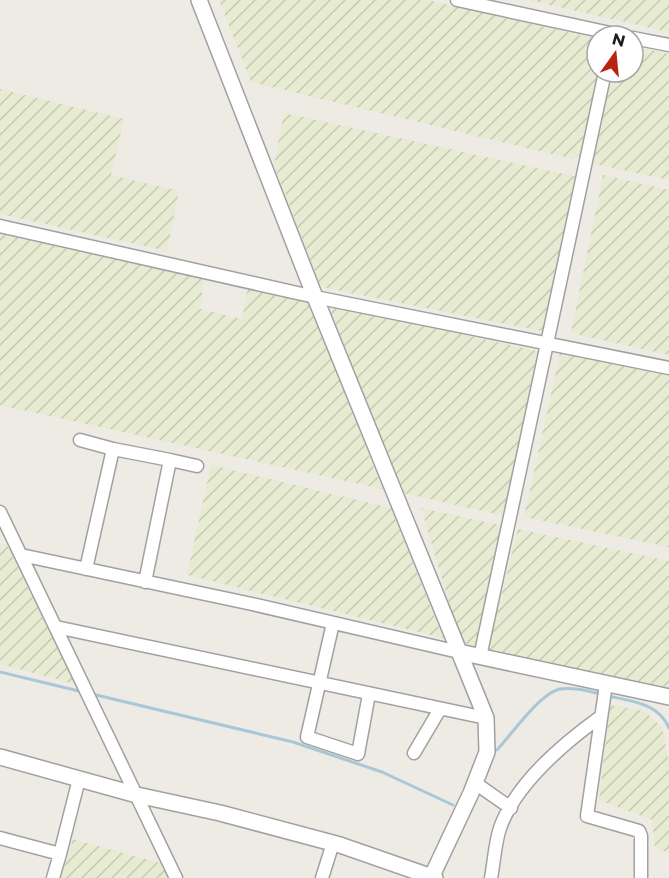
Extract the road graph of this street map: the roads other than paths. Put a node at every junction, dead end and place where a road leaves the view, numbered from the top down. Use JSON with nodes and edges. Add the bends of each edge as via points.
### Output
{"nodes":[{"id":1,"x":200,"y":0,"type":"edge"},
{"id":2,"x":457,"y":0,"type":"edge"},
{"id":3,"x":585,"y":28,"type":"edge"},
{"id":4,"x":645,"y":40,"type":"edge"},
{"id":5,"x":669,"y":45,"type":"edge"},
{"id":6,"x":602,"y":84,"type":"edge"},
{"id":7,"x":0,"y":226,"type":"edge"},
{"id":8,"x":315,"y":297,"type":"junction"},
{"id":9,"x":548,"y":344,"type":"junction"},
{"id":10,"x":669,"y":368,"type":"edge"},
{"id":11,"x":80,"y":440,"type":"dead end"},
{"id":12,"x":113,"y":449,"type":"junction"},
{"id":13,"x":170,"y":460,"type":"junction"},
{"id":14,"x":197,"y":465,"type":"dead end"},
{"id":15,"x":0,"y":512,"type":"edge"},
{"id":16,"x":21,"y":555,"type":"junction"},
{"id":17,"x":86,"y":569,"type":"junction"},
{"id":18,"x":145,"y":582,"type":"junction"},
{"id":19,"x":333,"y":622,"type":"junction"},
{"id":20,"x":56,"y":627,"type":"junction"},
{"id":21,"x":459,"y":652,"type":"junction"},
{"id":22,"x":480,"y":657,"type":"junction"},
{"id":23,"x":319,"y":683,"type":"junction"},
{"id":24,"x":605,"y":690,"type":"junction"},
{"id":25,"x":369,"y":693,"type":"junction"},
{"id":26,"x":669,"y":697,"type":"edge"},
{"id":27,"x":440,"y":709,"type":"junction"},
{"id":28,"x":600,"y":717,"type":"junction"},
{"id":29,"x":486,"y":718,"type":"junction"},
{"id":30,"x":414,"y":753,"type":"dead end"},
{"id":31,"x":0,"y":757,"type":"edge"},
{"id":32,"x":79,"y":779,"type":"junction"},
{"id":33,"x":475,"y":783,"type":"junction"},
{"id":34,"x":137,"y":795,"type":"junction"},
{"id":35,"x":511,"y":808,"type":"junction"},
{"id":36,"x":0,"y":838,"type":"edge"},
{"id":37,"x":333,"y":843,"type":"junction"},
{"id":38,"x":60,"y":855,"type":"junction"},
{"id":39,"x":53,"y":878,"type":"edge"},
{"id":40,"x":176,"y":878,"type":"edge"},
{"id":41,"x":322,"y":878,"type":"edge"},
{"id":42,"x":432,"y":878,"type":"edge"},
{"id":43,"x":491,"y":878,"type":"edge"},
{"id":44,"x":641,"y":878,"type":"edge"}],
"edges":[{"from":1,"to":8,"type":"street"},
{"from":2,"to":3,"type":"street"},
{"from":4,"to":5,"type":"street"},
{"from":6,"to":9,"type":"street"},
{"from":7,"to":8,"type":"street"},
{"from":8,"to":9,"type":"street"},
{"from":8,"to":21,"type":"street"},
{"from":9,"to":10,"type":"street"},
{"from":9,"to":22,"type":"street"},
{"from":11,"to":12,"type":"street"},
{"from":12,"to":13,"type":"street"},
{"from":12,"to":17,"type":"street"},
{"from":13,"to":14,"type":"street"},
{"from":13,"to":18,"type":"street"},
{"from":15,"to":16,"type":"street"},
{"from":16,"to":17,"type":"street"},
{"from":16,"to":20,"type":"street"},
{"from":17,"to":18,"type":"street"},
{"from":18,"to":19,"type":"street"},
{"from":19,"to":21,"type":"street"},
{"from":19,"to":23,"type":"street"},
{"from":20,"to":23,"type":"street"},
{"from":20,"to":34,"type":"street"},
{"from":21,"to":22,"type":"street"},
{"from":21,"to":29,"type":"street"},
{"from":22,"to":24,"type":"street"},
{"from":23,"to":25,"type":"street"},
{"from":23,"to":25,"type":"street","via":[[307,737],[358,754]]},
{"from":24,"to":26,"type":"street"},
{"from":24,"to":28,"type":"street"},
{"from":25,"to":27,"type":"street"},
{"from":27,"to":29,"type":"street"},
{"from":27,"to":30,"type":"street"},
{"from":28,"to":35,"type":"street","via":[[564,743],[518,794]]},
{"from":28,"to":44,"type":"street","via":[[587,816],[639,831]]},
{"from":29,"to":33,"type":"street","via":[[487,752]]},
{"from":31,"to":32,"type":"street"},
{"from":32,"to":34,"type":"street"},
{"from":32,"to":38,"type":"street"},
{"from":33,"to":35,"type":"street"},
{"from":33,"to":42,"type":"street"},
{"from":34,"to":37,"type":"street"},
{"from":34,"to":40,"type":"street"},
{"from":35,"to":43,"type":"street","via":[[500,828]]},
{"from":36,"to":38,"type":"street"},
{"from":37,"to":41,"type":"street"},
{"from":37,"to":42,"type":"street"},
{"from":38,"to":39,"type":"street"}]}
